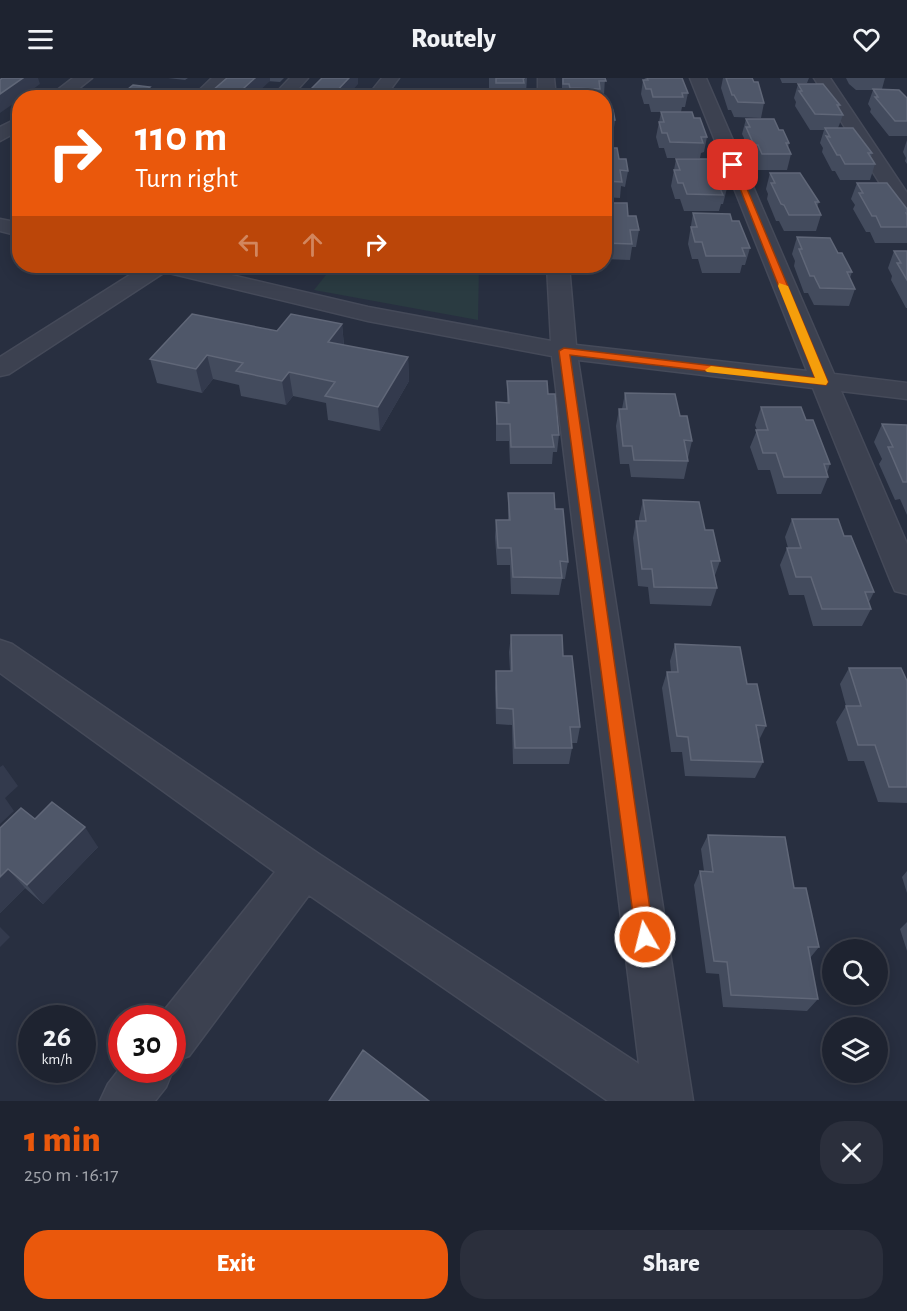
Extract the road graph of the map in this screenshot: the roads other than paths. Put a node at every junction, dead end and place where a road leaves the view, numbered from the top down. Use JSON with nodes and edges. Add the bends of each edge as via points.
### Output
{"nodes":[{"id":1,"x":84,"y":78,"type":"edge"},
{"id":2,"x":222,"y":78,"type":"edge"},
{"id":3,"x":300,"y":78,"type":"edge"},
{"id":4,"x":391,"y":78,"type":"edge"},
{"id":5,"x":698,"y":78,"type":"edge"},
{"id":6,"x":822,"y":78,"type":"edge"},
{"id":7,"x":67,"y":90,"type":"edge"},
{"id":8,"x":208,"y":90,"type":"edge"},
{"id":9,"x":287,"y":90,"type":"edge"},
{"id":10,"x":381,"y":90,"type":"edge"},
{"id":11,"x":907,"y":209,"type":"edge"},
{"id":12,"x":148,"y":273,"type":"edge"},
{"id":13,"x":226,"y":273,"type":"edge"},
{"id":14,"x":558,"y":273,"type":"edge"},
{"id":15,"x":564,"y":351,"type":"junction"},
{"id":16,"x":0,"y":368,"type":"edge"},
{"id":17,"x":822,"y":382,"type":"junction"},
{"id":18,"x":907,"y":391,"type":"edge"},
{"id":19,"x":907,"y":582,"type":"edge"},
{"id":20,"x":0,"y":654,"type":"edge"},
{"id":21,"x":304,"y":868,"type":"junction"},
{"id":22,"x":186,"y":1021,"type":"edge"},
{"id":23,"x":139,"y":1083,"type":"edge"},
{"id":24,"x":125,"y":1101,"type":"edge"},
{"id":25,"x":651,"y":1101,"type":"edge"},
{"id":26,"x":668,"y":1101,"type":"edge"}],
"edges":[{"from":1,"to":7,"type":"street"},
{"from":2,"to":8,"type":"street"},
{"from":3,"to":9,"type":"street"},
{"from":4,"to":10,"type":"street"},
{"from":5,"to":17,"type":"street"},
{"from":6,"to":11,"type":"street"},
{"from":12,"to":16,"type":"street"},
{"from":13,"to":15,"type":"street","via":[[368,314]]},
{"from":14,"to":15,"type":"street"},
{"from":15,"to":17,"type":"street"},
{"from":15,"to":26,"type":"street"},
{"from":17,"to":18,"type":"street"},
{"from":17,"to":19,"type":"street"},
{"from":20,"to":21,"type":"street"},
{"from":21,"to":22,"type":"street"},
{"from":21,"to":25,"type":"street"},
{"from":23,"to":24,"type":"street"}]}
